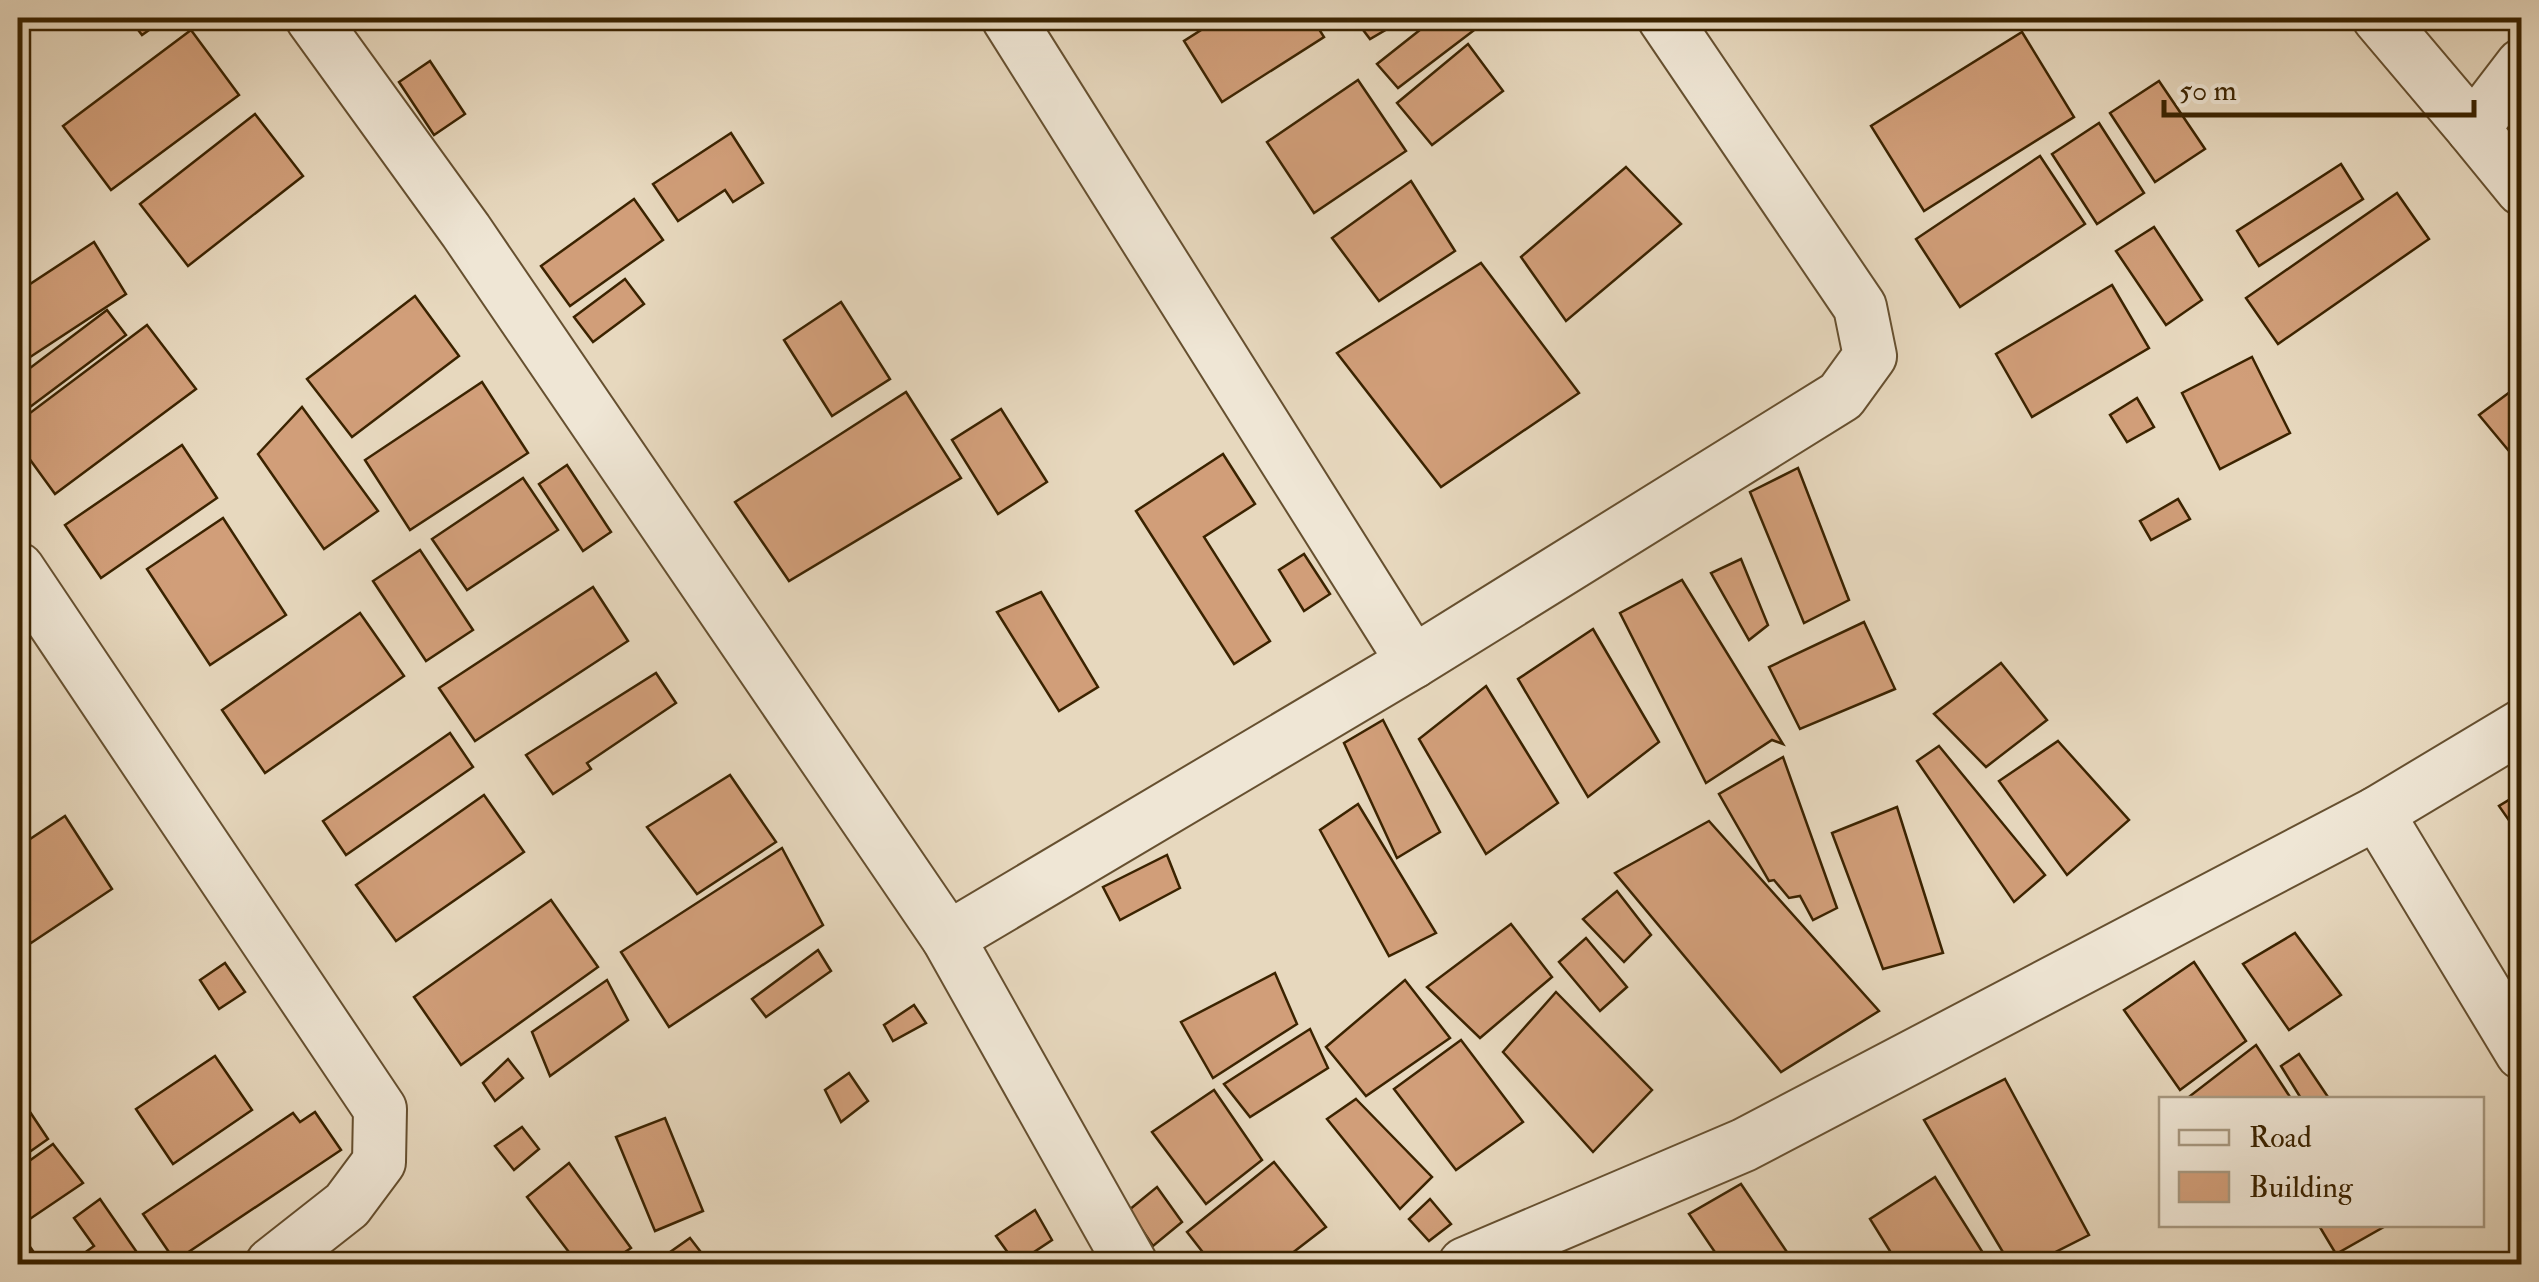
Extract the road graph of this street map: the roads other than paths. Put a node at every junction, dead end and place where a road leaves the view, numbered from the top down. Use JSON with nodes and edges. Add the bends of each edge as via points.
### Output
{"nodes":[{"id":1,"x":312,"y":18,"type":"edge"},
{"id":2,"x":1008,"y":18,"type":"edge"},
{"id":3,"x":1664,"y":18,"type":"edge"},
{"id":4,"x":2379,"y":18,"type":"edge"},
{"id":5,"x":2522,"y":65,"type":"edge"},
{"id":6,"x":2472,"y":129,"type":"junction"},
{"id":7,"x":2522,"y":189,"type":"edge"},
{"id":8,"x":18,"y":569,"type":"edge"},
{"id":9,"x":1414,"y":662,"type":"junction"},
{"id":10,"x":2522,"y":726,"type":"edge"},
{"id":11,"x":2376,"y":813,"type":"junction"},
{"id":12,"x":948,"y":938,"type":"junction"},
{"id":13,"x":2522,"y":1054,"type":"edge"},
{"id":14,"x":272,"y":1264,"type":"edge"},
{"id":15,"x":1131,"y":1264,"type":"edge"},
{"id":16,"x":1465,"y":1264,"type":"edge"}],
"edges":[{"from":1,"to":12,"type":"street","via":[[477,247]]},
{"from":2,"to":9,"type":"street"},
{"from":3,"to":9,"type":"street","via":[[1860,307],[1870,356],[1841,396]]},
{"from":4,"to":6,"type":"street"},
{"from":5,"to":6,"type":"street"},
{"from":6,"to":7,"type":"street"},
{"from":8,"to":14,"type":"street","via":[[380,1110],[379,1162],[347,1205]]},
{"from":9,"to":12,"type":"street"},
{"from":10,"to":11,"type":"street"},
{"from":11,"to":13,"type":"street"},
{"from":11,"to":16,"type":"street","via":[[1744,1144]]},
{"from":12,"to":15,"type":"street"}]}
